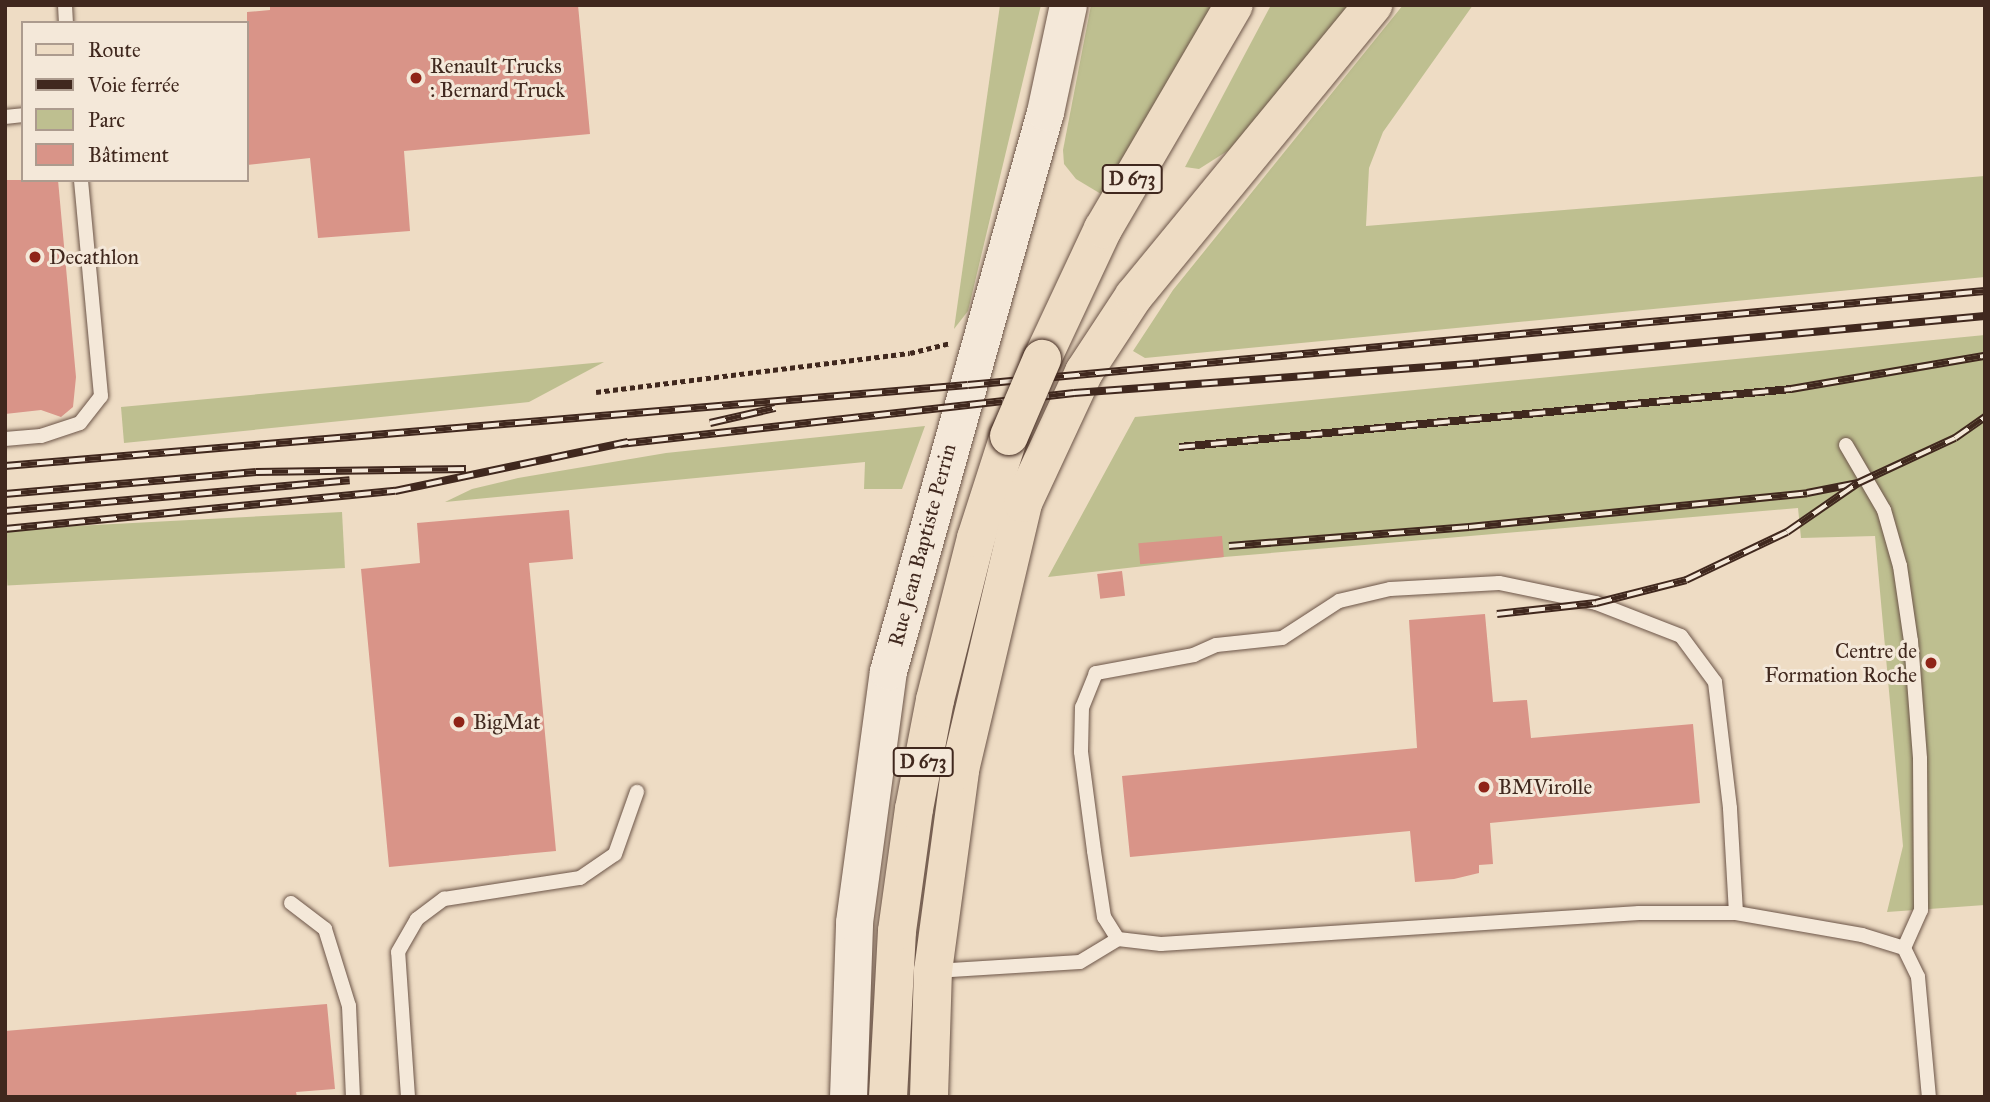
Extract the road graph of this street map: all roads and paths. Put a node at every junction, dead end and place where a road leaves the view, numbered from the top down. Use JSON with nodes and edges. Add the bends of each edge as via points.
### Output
{"nodes":[{"id":1,"x":1068,"y":5,"type":"edge"},
{"id":2,"x":1234,"y":5,"type":"edge"},
{"id":3,"x":1373,"y":5,"type":"edge"},
{"id":4,"x":81,"y":182,"type":"edge"},
{"id":5,"x":982,"y":336,"type":"junction"},
{"id":6,"x":596,"y":392,"type":"dead end"},
{"id":7,"x":5,"y":439,"type":"edge"},
{"id":8,"x":1846,"y":445,"type":"dead end"},
{"id":9,"x":637,"y":792,"type":"dead end"},
{"id":10,"x":290,"y":903,"type":"dead end"},
{"id":11,"x":1736,"y":913,"type":"junction"},
{"id":12,"x":1118,"y":939,"type":"junction"},
{"id":13,"x":1904,"y":948,"type":"junction"},
{"id":14,"x":933,"y":971,"type":"junction"},
{"id":15,"x":353,"y":1097,"type":"edge"},
{"id":16,"x":408,"y":1097,"type":"edge"},
{"id":17,"x":848,"y":1097,"type":"edge"},
{"id":18,"x":888,"y":1097,"type":"edge"},
{"id":19,"x":929,"y":1097,"type":"edge"},
{"id":20,"x":1929,"y":1097,"type":"edge"}],
"edges":[{"from":1,"to":5,"type":"main road","name":"Rue Jean Baptiste Perrin","via":[[1045,112]]},
{"from":2,"to":18,"type":"main road","number":"D 673","bridge":true,"via":[[1103,229],[1009,436],[976,538],[914,809],[897,931]]},
{"from":3,"to":14,"type":"main road","via":[[1134,296],[1084,372],[1045,449],[1023,503],[960,770]]},
{"from":4,"to":7,"type":"lane","via":[[101,396],[80,423],[41,436]]},
{"from":5,"to":6,"type":"path","via":[[911,353]]},
{"from":5,"to":17,"type":"main road","name":"Rue Jean Baptiste Perrin","via":[[888,671],[854,922]]},
{"from":8,"to":13,"type":"lane","via":[[1884,510],[1900,566],[1911,641],[1920,759],[1921,910]]},
{"from":9,"to":16,"type":"lane","via":[[615,853],[580,878],[444,900],[417,919],[398,952]]},
{"from":10,"to":15,"type":"lane","via":[[325,929],[349,1006]]},
{"from":11,"to":12,"type":"lane","via":[[1639,914],[1161,944]]},
{"from":11,"to":12,"type":"lane","via":[[1715,682],[1681,636],[1596,603],[1499,583],[1390,589],[1339,601],[1282,638],[1216,645],[1194,655],[1096,673],[1082,707],[1081,752],[1104,918]]},
{"from":11,"to":13,"type":"lane","via":[[1862,935]]},
{"from":12,"to":14,"type":"lane","via":[[1080,962]]},
{"from":13,"to":20,"type":"lane","via":[[1918,977]]},
{"from":14,"to":19,"type":"main road"}]}
